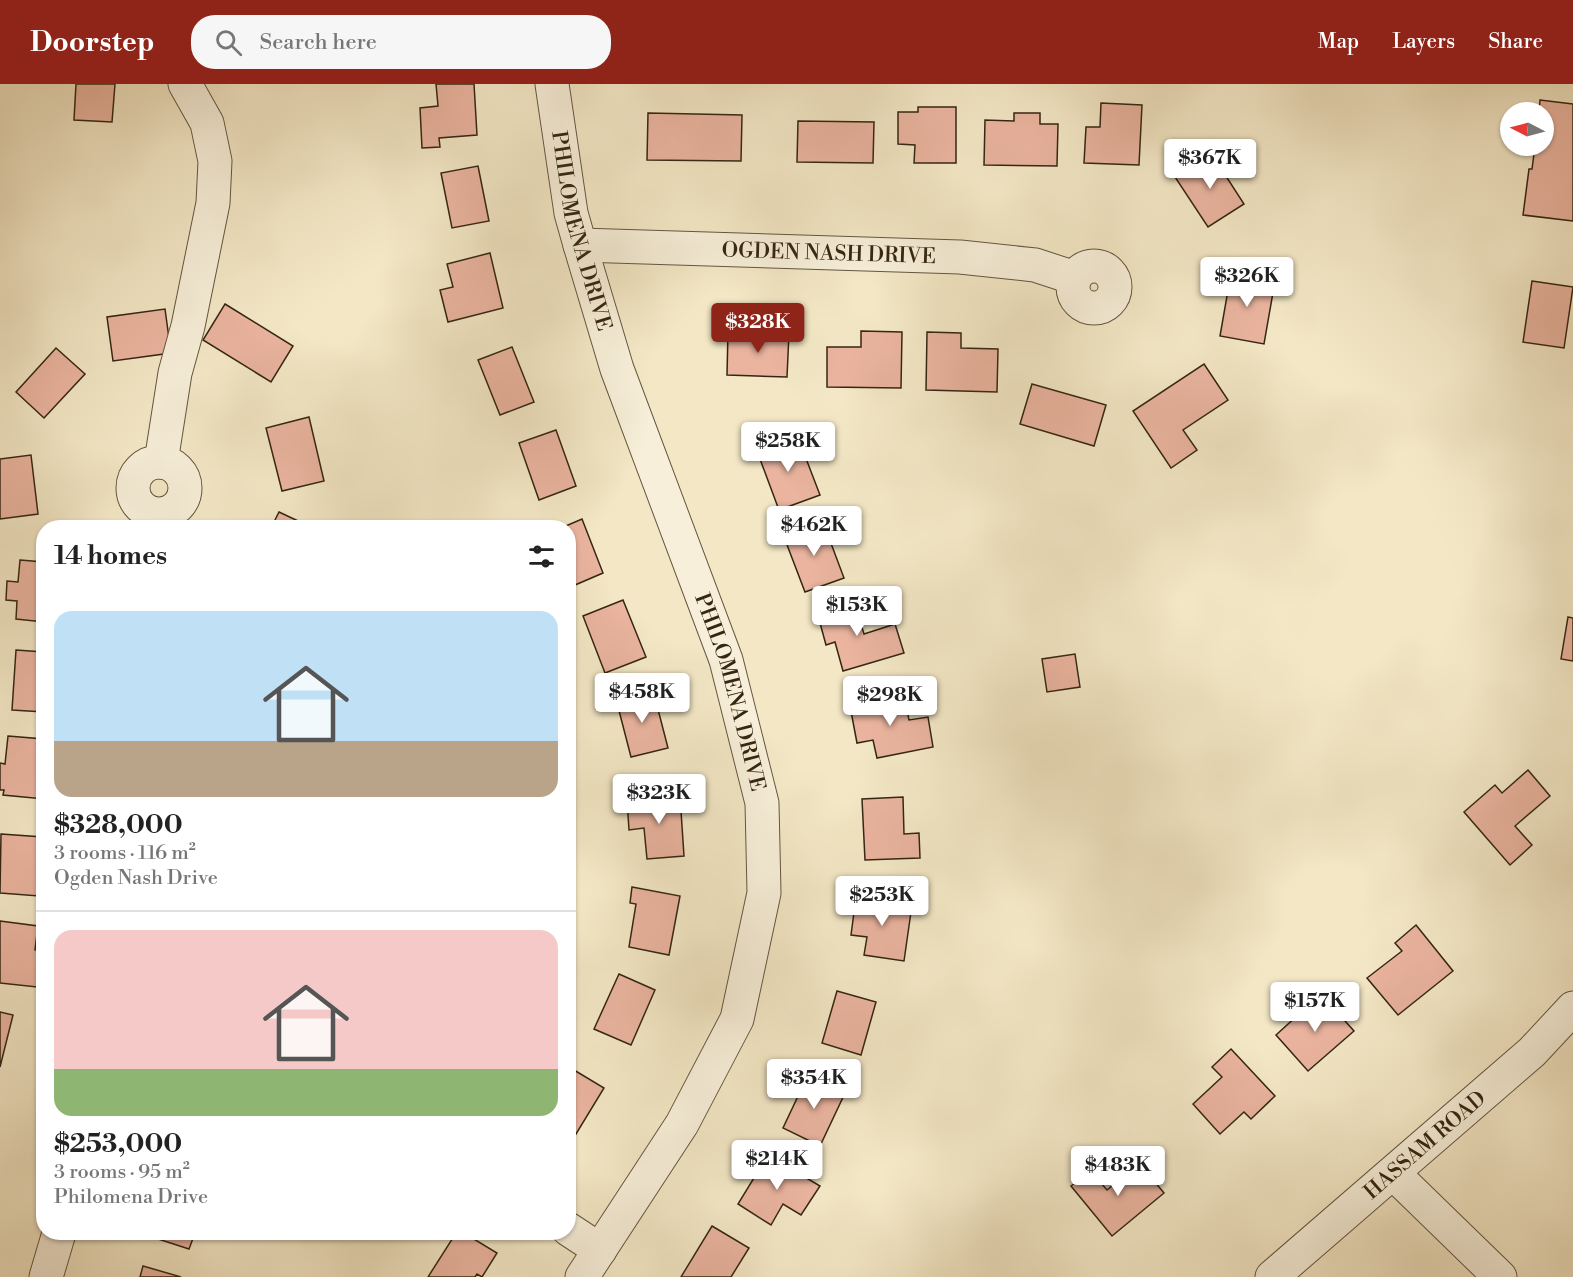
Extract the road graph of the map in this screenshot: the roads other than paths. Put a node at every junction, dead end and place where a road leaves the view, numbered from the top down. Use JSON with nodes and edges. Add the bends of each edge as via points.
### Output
{"nodes":[{"id":1,"x":185,"y":84,"type":"edge"},
{"id":2,"x":552,"y":84,"type":"edge"},
{"id":3,"x":580,"y":245,"type":"junction"},
{"id":4,"x":1075,"y":278,"type":"dead end"},
{"id":5,"x":157,"y":520,"type":"edge"},
{"id":6,"x":1573,"y":1008,"type":"edge"},
{"id":7,"x":1393,"y":1173,"type":"junction"},
{"id":8,"x":576,"y":1234,"type":"edge"},
{"id":9,"x":57,"y":1240,"type":"edge"},
{"id":10,"x":600,"y":1250,"type":"junction"},
{"id":11,"x":46,"y":1277,"type":"edge"},
{"id":12,"x":582,"y":1277,"type":"edge"},
{"id":13,"x":1272,"y":1277,"type":"edge"},
{"id":14,"x":1500,"y":1277,"type":"edge"}],
"edges":[{"from":1,"to":5,"type":"street","via":[[207,123],[215,161],[213,202],[175,373],[161,462],[179,471],[185,490],[176,508]]},
{"from":2,"to":3,"type":"street","name":"PHILOMENA DRIVE","via":[[571,213]]},
{"from":3,"to":4,"type":"street","name":"OGDEN NASH DRIVE","via":[[960,257],[1035,265]]},
{"from":3,"to":10,"type":"street","name":"PHILOMENA DRIVE","via":[[616,369],[726,660],[762,803],[764,882],[737,1019],[682,1124]]},
{"from":6,"to":7,"type":"street","name":"HASSAM ROAD","via":[[1532,1052]]},
{"from":7,"to":13,"type":"street","name":"HASSAM ROAD"},
{"from":7,"to":14,"type":"street"},
{"from":8,"to":10,"type":"street"},
{"from":9,"to":11,"type":"street"},
{"from":10,"to":12,"type":"street","name":"PHILOMENA DRIVE"}]}
